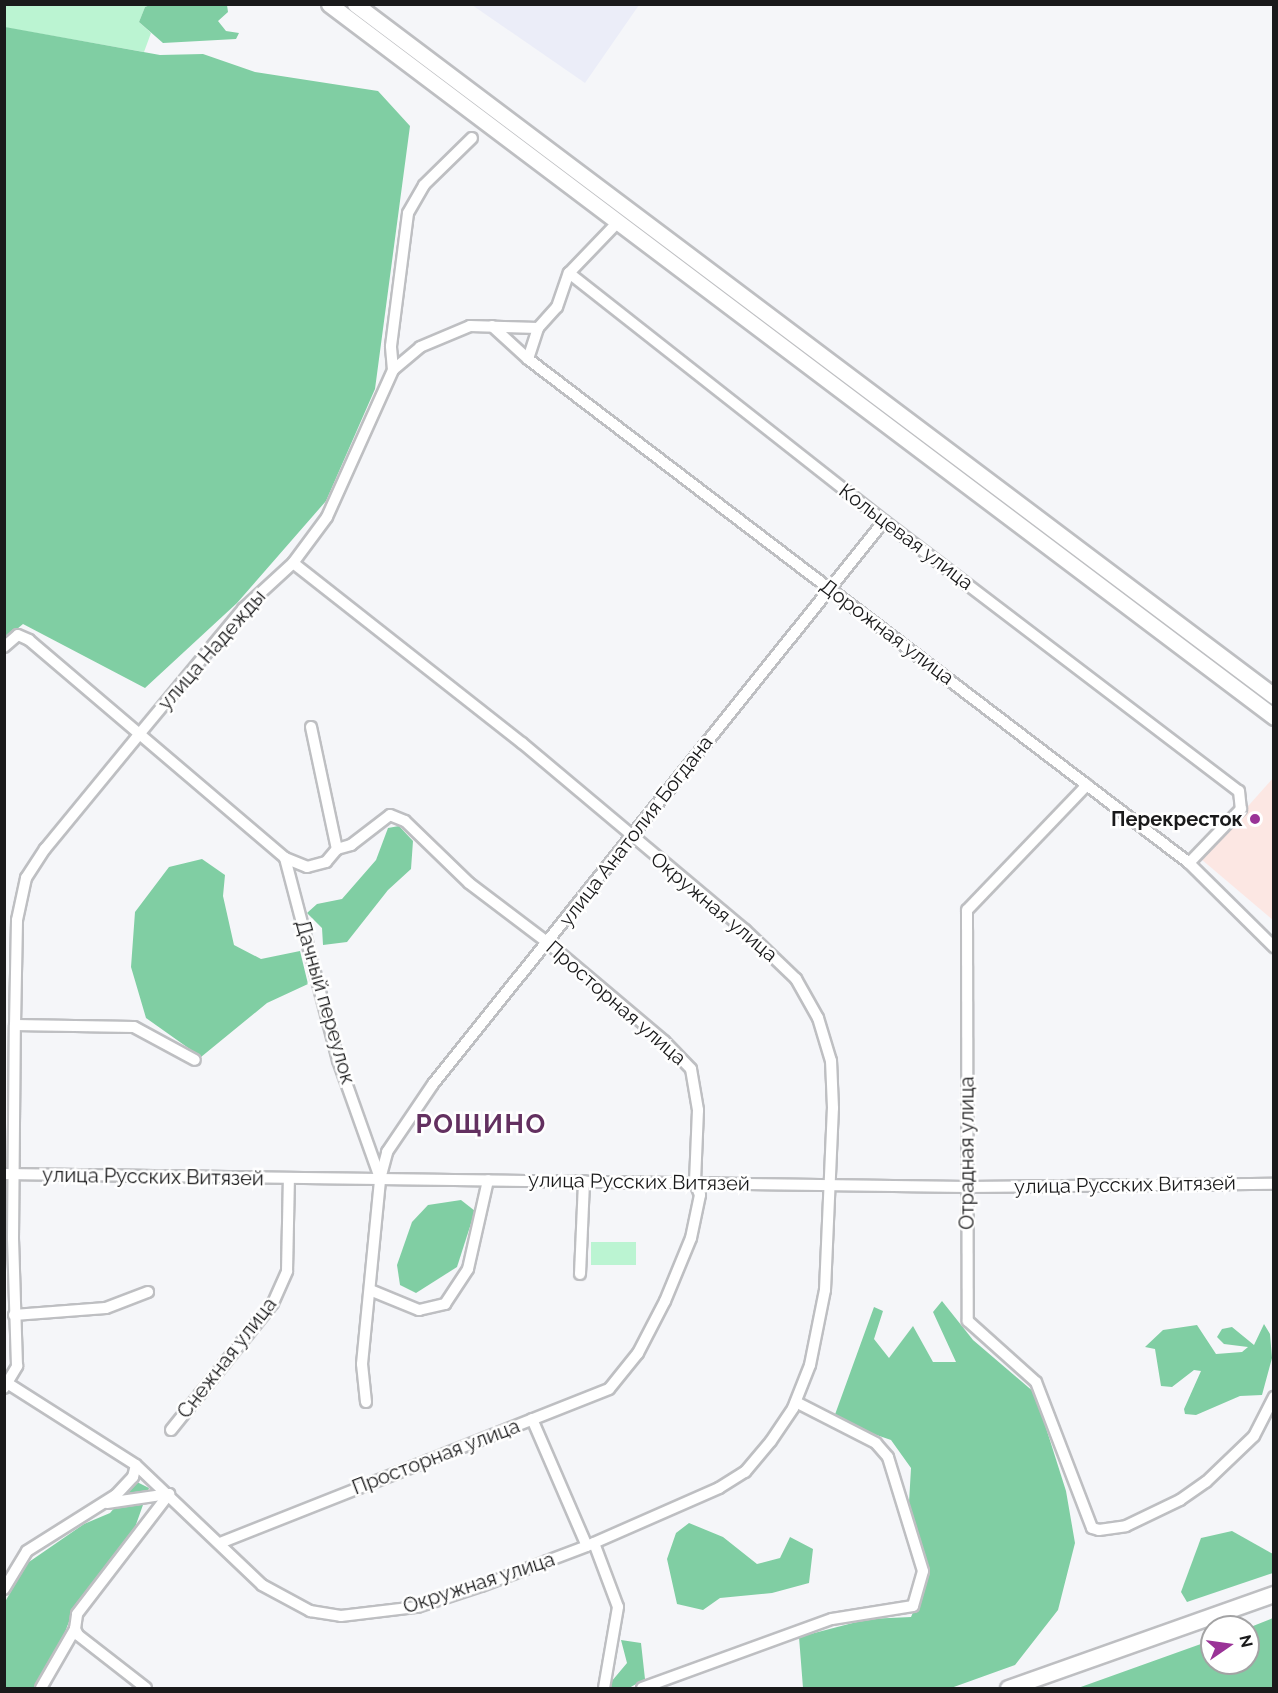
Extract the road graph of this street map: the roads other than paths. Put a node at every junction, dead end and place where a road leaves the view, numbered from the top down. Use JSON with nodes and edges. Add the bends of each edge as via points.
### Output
{"nodes":[{"id":1,"x":329,"y":4,"type":"edge"},
{"id":2,"x":355,"y":4,"type":"edge"},
{"id":3,"x":472,"y":138,"type":"dead end"},
{"id":4,"x":618,"y":222,"type":"junction"},
{"id":5,"x":569,"y":273,"type":"junction"},
{"id":6,"x":492,"y":326,"type":"junction"},
{"id":7,"x":538,"y":328,"type":"junction"},
{"id":8,"x":528,"y":359,"type":"junction"},
{"id":9,"x":393,"y":370,"type":"junction"},
{"id":10,"x":884,"y":521,"type":"junction"},
{"id":11,"x":293,"y":563,"type":"junction"},
{"id":12,"x":830,"y":588,"type":"junction"},
{"id":13,"x":4,"y":647,"type":"edge"},
{"id":14,"x":1274,"y":696,"type":"edge"},
{"id":15,"x":1274,"y":717,"type":"edge"},
{"id":16,"x":311,"y":727,"type":"dead end"},
{"id":17,"x":141,"y":732,"type":"junction"},
{"id":18,"x":1088,"y":785,"type":"junction"},
{"id":19,"x":630,"y":836,"type":"junction"},
{"id":20,"x":337,"y":849,"type":"junction"},
{"id":21,"x":285,"y":858,"type":"junction"},
{"id":22,"x":1190,"y":863,"type":"junction"},
{"id":23,"x":4,"y":920,"type":"edge"},
{"id":24,"x":17,"y":920,"type":"junction"},
{"id":25,"x":548,"y":943,"type":"junction"},
{"id":26,"x":1274,"y":948,"type":"edge"},
{"id":27,"x":15,"y":1025,"type":"junction"},
{"id":28,"x":195,"y":1060,"type":"dead end"},
{"id":29,"x":9,"y":1174,"type":"edge"},
{"id":30,"x":289,"y":1179,"type":"junction"},
{"id":31,"x":380,"y":1179,"type":"junction"},
{"id":32,"x":488,"y":1180,"type":"junction"},
{"id":33,"x":584,"y":1181,"type":"junction"},
{"id":34,"x":695,"y":1183,"type":"junction"},
{"id":35,"x":832,"y":1183,"type":"junction"},
{"id":36,"x":1274,"y":1184,"type":"edge"},
{"id":37,"x":967,"y":1187,"type":"junction"},
{"id":38,"x":580,"y":1274,"type":"dead end"},
{"id":39,"x":370,"y":1290,"type":"junction"},
{"id":40,"x":148,"y":1292,"type":"dead end"},
{"id":41,"x":14,"y":1315,"type":"junction"},
{"id":42,"x":6,"y":1384,"type":"edge"},
{"id":43,"x":1274,"y":1397,"type":"edge"},
{"id":44,"x":366,"y":1402,"type":"dead end"},
{"id":45,"x":795,"y":1402,"type":"junction"},
{"id":46,"x":532,"y":1419,"type":"junction"},
{"id":47,"x":171,"y":1430,"type":"dead end"},
{"id":48,"x":136,"y":1465,"type":"junction"},
{"id":49,"x":169,"y":1494,"type":"junction"},
{"id":50,"x":105,"y":1504,"type":"junction"},
{"id":51,"x":220,"y":1543,"type":"junction"},
{"id":52,"x":591,"y":1545,"type":"junction"},
{"id":53,"x":4,"y":1589,"type":"edge"},
{"id":54,"x":1274,"y":1594,"type":"edge"},
{"id":55,"x":75,"y":1629,"type":"junction"},
{"id":56,"x":41,"y":1689,"type":"edge"},
{"id":57,"x":146,"y":1689,"type":"edge"},
{"id":58,"x":604,"y":1689,"type":"edge"},
{"id":59,"x":642,"y":1689,"type":"edge"},
{"id":60,"x":1008,"y":1689,"type":"edge"}],
"edges":[{"from":1,"to":4,"type":"highway"},
{"from":2,"to":14,"type":"highway"},
{"from":3,"to":9,"type":"street","name":"улица Надежды","via":[[424,185],[408,213],[391,346]]},
{"from":4,"to":5,"type":"street"},
{"from":4,"to":15,"type":"highway"},
{"from":5,"to":7,"type":"street","via":[[558,307]]},
{"from":5,"to":10,"type":"street","name":"Кольцевая улица"},
{"from":6,"to":7,"type":"street","name":"улица Надежды"},
{"from":6,"to":8,"type":"street","name":"Дорожная улица"},
{"from":6,"to":9,"type":"street","name":"улица Надежды","via":[[470,326],[420,347]]},
{"from":7,"to":8,"type":"street"},
{"from":8,"to":12,"type":"street","name":"Дорожная улица"},
{"from":9,"to":11,"type":"street","name":"улица Надежды","via":[[327,517]]},
{"from":10,"to":12,"type":"street","name":"улица Анатолия Богдана"},
{"from":10,"to":22,"type":"street","name":"Кольцевая улица","via":[[1239,791],[1240,808]]},
{"from":11,"to":17,"type":"street","name":"улица Надежды","via":[[243,609]]},
{"from":11,"to":19,"type":"street","name":"Окружная улица","via":[[513,736]]},
{"from":12,"to":18,"type":"street","name":"Дорожная улица"},
{"from":12,"to":19,"type":"street","name":"улица Анатолия Богдана"},
{"from":13,"to":17,"type":"street","name":"Просторная улица","via":[[18,635],[29,640]]},
{"from":16,"to":20,"type":"street"},
{"from":17,"to":21,"type":"street","name":"Просторная улица"},
{"from":17,"to":24,"type":"street","name":"улица Надежды","via":[[45,849],[26,878]]},
{"from":18,"to":22,"type":"street","name":"Дорожная улица"},
{"from":18,"to":37,"type":"street","name":"Отрадная улица","via":[[967,910]]},
{"from":19,"to":25,"type":"street","name":"улица Анатолия Богдана"},
{"from":19,"to":35,"type":"street","name":"Окружная улица","via":[[744,930],[796,979],[818,1018],[831,1061]]},
{"from":20,"to":21,"type":"street","name":"Просторная улица","via":[[326,862],[307,867]]},
{"from":20,"to":25,"type":"street","name":"Просторная улица","via":[[351,845],[390,815],[405,821],[469,883]]},
{"from":21,"to":31,"type":"street","name":"Дачный переулок","via":[[338,1060]]},
{"from":22,"to":26,"type":"street","name":"Дорожная улица"},
{"from":23,"to":24,"type":"street"},
{"from":24,"to":27,"type":"street","name":"улица Надежды"},
{"from":25,"to":31,"type":"street","name":"улица Анатолия Богдана","via":[[433,1084],[387,1152]]},
{"from":25,"to":34,"type":"street","name":"Просторная улица","via":[[692,1069],[698,1110]]},
{"from":27,"to":28,"type":"street","via":[[134,1027]]},
{"from":27,"to":29,"type":"street","name":"улица Надежды"},
{"from":29,"to":30,"type":"street","name":"улица Русских Витязей"},
{"from":29,"to":41,"type":"street","name":"улица Надежды"},
{"from":30,"to":31,"type":"street","name":"улица Русских Витязей"},
{"from":30,"to":47,"type":"street","name":"Снежная улица","via":[[287,1271],[273,1303]]},
{"from":31,"to":32,"type":"street","name":"улица Русских Витязей"},
{"from":31,"to":39,"type":"street"},
{"from":32,"to":33,"type":"street","name":"улица Русских Витязей"},
{"from":32,"to":39,"type":"street","via":[[468,1269],[445,1304],[419,1310]]},
{"from":33,"to":34,"type":"street","name":"улица Русских Витязей"},
{"from":33,"to":38,"type":"street"},
{"from":34,"to":35,"type":"street","name":"улица Русских Витязей"},
{"from":34,"to":46,"type":"street","name":"Просторная улица","via":[[699,1195],[691,1238],[638,1353],[609,1389]]},
{"from":35,"to":37,"type":"street","name":"улица Русских Витязей"},
{"from":35,"to":45,"type":"street","name":"Окружная улица","via":[[825,1290],[810,1365]]},
{"from":36,"to":37,"type":"street","name":"улица Русских Витязей"},
{"from":37,"to":43,"type":"street","name":"Отрадная улица","via":[[968,1322],[1036,1382],[1092,1528],[1108,1531],[1126,1526],[1180,1500],[1226,1466],[1254,1436]]},
{"from":39,"to":44,"type":"street","via":[[362,1364]]},
{"from":40,"to":41,"type":"street","via":[[106,1308]]},
{"from":41,"to":42,"type":"street","name":"улица Надежды","via":[[17,1366]]},
{"from":42,"to":48,"type":"street","name":"Окружная улица"},
{"from":45,"to":52,"type":"street","name":"Окружная улица","via":[[745,1472],[719,1488]]},
{"from":45,"to":59,"type":"street","via":[[883,1450],[923,1571],[913,1606],[832,1618]]},
{"from":46,"to":51,"type":"street","name":"Просторная улица"},
{"from":46,"to":52,"type":"street"},
{"from":48,"to":49,"type":"street","name":"Окружная улица"},
{"from":48,"to":50,"type":"street","via":[[133,1477]]},
{"from":49,"to":50,"type":"street"},
{"from":49,"to":51,"type":"street","name":"Окружная улица"},
{"from":49,"to":55,"type":"street","via":[[77,1614]]},
{"from":50,"to":53,"type":"street","via":[[27,1551]]},
{"from":51,"to":52,"type":"street","name":"Окружная улица","via":[[262,1585],[286,1600],[309,1611],[341,1616],[417,1607]]},
{"from":52,"to":58,"type":"street","via":[[618,1608]]},
{"from":54,"to":60,"type":"highway"},
{"from":55,"to":56,"type":"street"},
{"from":55,"to":57,"type":"street"}]}
